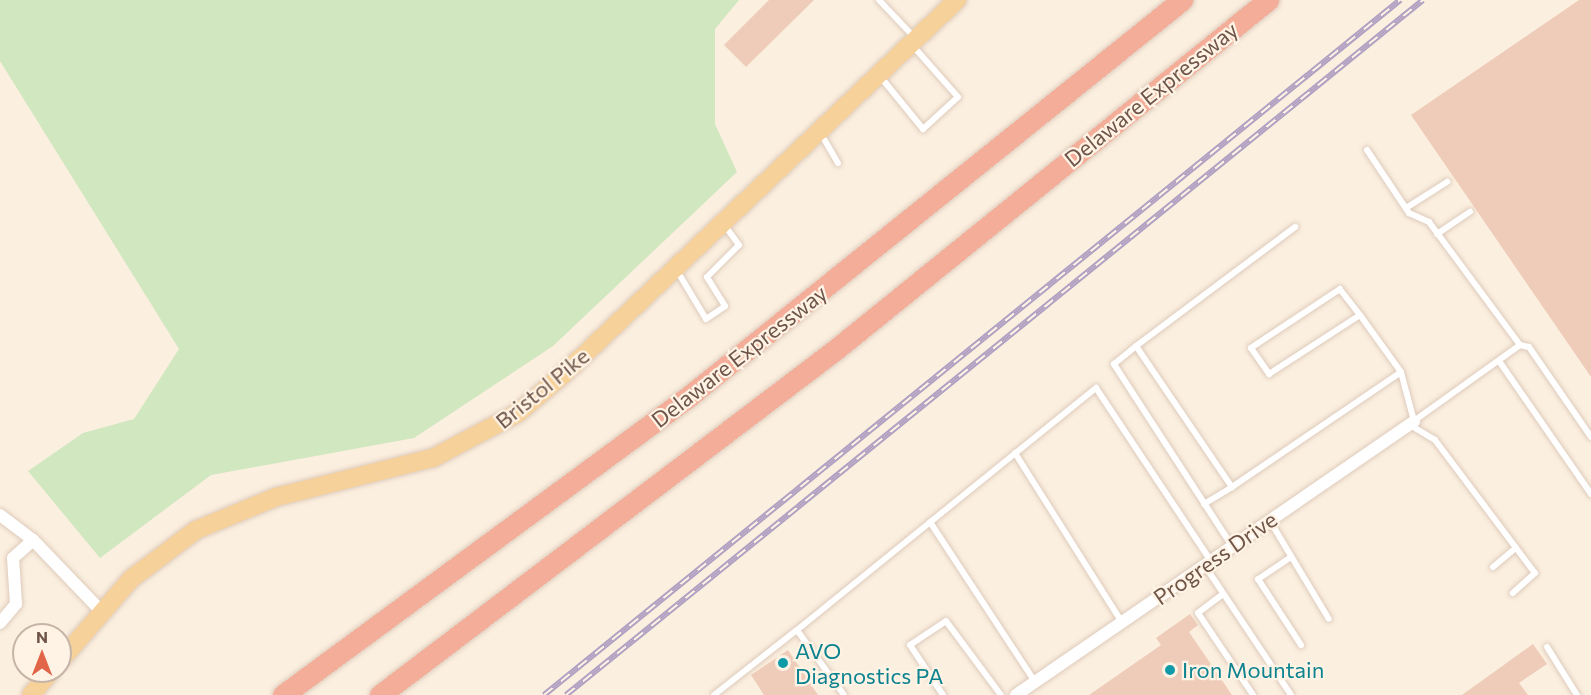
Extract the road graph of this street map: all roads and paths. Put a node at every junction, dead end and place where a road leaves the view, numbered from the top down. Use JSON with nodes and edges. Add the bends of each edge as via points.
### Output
{"nodes":[{"id":1,"x":879,"y":0,"type":"edge"},
{"id":2,"x":957,"y":0,"type":"edge"},
{"id":3,"x":1182,"y":0,"type":"edge"},
{"id":4,"x":1268,"y":0,"type":"edge"},
{"id":5,"x":914,"y":41,"type":"junction"},
{"id":6,"x":879,"y":74,"type":"junction"},
{"id":7,"x":819,"y":131,"type":"junction"},
{"id":8,"x":1367,"y":150,"type":"dead end"},
{"id":9,"x":838,"y":163,"type":"dead end"},
{"id":10,"x":1447,"y":182,"type":"dead end"},
{"id":11,"x":1406,"y":208,"type":"junction"},
{"id":12,"x":1470,"y":212,"type":"dead end"},
{"id":13,"x":723,"y":223,"type":"junction"},
{"id":14,"x":1295,"y":227,"type":"dead end"},
{"id":15,"x":1437,"y":234,"type":"junction"},
{"id":16,"x":676,"y":268,"type":"junction"},
{"id":17,"x":1360,"y":315,"type":"junction"},
{"id":18,"x":1520,"y":345,"type":"junction"},
{"id":19,"x":1136,"y":346,"type":"junction"},
{"id":20,"x":1498,"y":361,"type":"junction"},
{"id":21,"x":1401,"y":372,"type":"junction"},
{"id":22,"x":1412,"y":423,"type":"junction"},
{"id":23,"x":1591,"y":437,"type":"edge"},
{"id":24,"x":1015,"y":453,"type":"junction"},
{"id":25,"x":1232,"y":487,"type":"junction"},
{"id":26,"x":1591,"y":494,"type":"edge"},
{"id":27,"x":1204,"y":504,"type":"junction"},
{"id":28,"x":0,"y":515,"type":"edge"},
{"id":29,"x":1269,"y":521,"type":"junction"},
{"id":30,"x":930,"y":522,"type":"junction"},
{"id":31,"x":33,"y":540,"type":"junction"},
{"id":32,"x":1232,"y":547,"type":"junction"},
{"id":33,"x":1516,"y":548,"type":"junction"},
{"id":34,"x":1291,"y":557,"type":"junction"},
{"id":35,"x":1208,"y":563,"type":"junction"},
{"id":36,"x":1494,"y":567,"type":"dead end"},
{"id":37,"x":1513,"y":593,"type":"dead end"},
{"id":38,"x":1223,"y":594,"type":"junction"},
{"id":39,"x":101,"y":611,"type":"junction"},
{"id":40,"x":1329,"y":619,"type":"dead end"},
{"id":41,"x":1122,"y":622,"type":"junction"},
{"id":42,"x":0,"y":623,"type":"edge"},
{"id":43,"x":797,"y":630,"type":"junction"},
{"id":44,"x":1301,"y":645,"type":"dead end"},
{"id":45,"x":72,"y":646,"type":"edge"},
{"id":46,"x":1547,"y":647,"type":"dead end"},
{"id":47,"x":1035,"y":682,"type":"junction"},
{"id":48,"x":41,"y":683,"type":"edge"},
{"id":49,"x":291,"y":689,"type":"edge"},
{"id":50,"x":31,"y":695,"type":"edge"},
{"id":51,"x":277,"y":695,"type":"edge"},
{"id":52,"x":380,"y":695,"type":"edge"},
{"id":53,"x":714,"y":695,"type":"edge"},
{"id":54,"x":844,"y":695,"type":"edge"},
{"id":55,"x":943,"y":695,"type":"edge"},
{"id":56,"x":1001,"y":695,"type":"edge"},
{"id":57,"x":1016,"y":695,"type":"edge"},
{"id":58,"x":1253,"y":695,"type":"edge"},
{"id":59,"x":1291,"y":695,"type":"edge"},
{"id":60,"x":1578,"y":695,"type":"edge"}],
"edges":[{"from":1,"to":5,"type":"lane"},
{"from":2,"to":5,"type":"main road","name":"Bristol Pike"},
{"from":3,"to":49,"type":"highway","name":"Delaware Expressway","via":[[688,397],[393,618]]},
{"from":4,"to":52,"type":"highway","name":"Delaware Expressway","via":[[834,350]]},
{"from":5,"to":6,"type":"main road","name":"Bristol Pike"},
{"from":5,"to":6,"type":"lane","via":[[958,97],[923,129]]},
{"from":6,"to":7,"type":"main road","name":"Bristol Pike"},
{"from":7,"to":9,"type":"lane"},
{"from":7,"to":13,"type":"main road","name":"Bristol Pike"},
{"from":8,"to":11,"type":"lane"},
{"from":10,"to":11,"type":"lane"},
{"from":11,"to":15,"type":"lane"},
{"from":12,"to":15,"type":"lane"},
{"from":13,"to":16,"type":"main road","name":"Bristol Pike"},
{"from":13,"to":16,"type":"lane","via":[[739,245],[707,277],[725,306],[706,319]]},
{"from":14,"to":19,"type":"lane"},
{"from":15,"to":18,"type":"lane"},
{"from":16,"to":39,"type":"main road","name":"Bristol Pike","via":[[550,387],[501,423],[416,464],[276,497],[215,520],[146,566]]},
{"from":17,"to":17,"type":"lane","via":[[1340,289],[1251,348],[1269,374]]},
{"from":17,"to":21,"type":"lane"},
{"from":18,"to":20,"type":"lane"},
{"from":18,"to":23,"type":"lane","via":[[1528,347]]},
{"from":19,"to":25,"type":"lane"},
{"from":19,"to":27,"type":"lane","via":[[1114,364]]},
{"from":20,"to":22,"type":"lane"},
{"from":20,"to":26,"type":"lane"},
{"from":21,"to":22,"type":"lane"},
{"from":21,"to":25,"type":"lane"},
{"from":22,"to":29,"type":"street","name":"Progress Drive"},
{"from":22,"to":33,"type":"lane","via":[[1435,440]]},
{"from":24,"to":30,"type":"lane"},
{"from":24,"to":35,"type":"lane","via":[[1096,388]]},
{"from":24,"to":41,"type":"lane"},
{"from":25,"to":27,"type":"lane"},
{"from":27,"to":32,"type":"lane"},
{"from":28,"to":31,"type":"street"},
{"from":29,"to":32,"type":"street","name":"Progress Drive"},
{"from":29,"to":34,"type":"lane"},
{"from":30,"to":43,"type":"lane"},
{"from":30,"to":47,"type":"lane"},
{"from":31,"to":39,"type":"street"},
{"from":31,"to":42,"type":"street","via":[[13,558],[16,604]]},
{"from":32,"to":35,"type":"street","name":"Progress Drive"},
{"from":33,"to":36,"type":"lane"},
{"from":33,"to":37,"type":"lane","via":[[1535,573]]},
{"from":34,"to":40,"type":"lane"},
{"from":34,"to":44,"type":"lane","via":[[1258,579]]},
{"from":35,"to":38,"type":"lane"},
{"from":35,"to":41,"type":"street","name":"Progress Drive"},
{"from":38,"to":58,"type":"lane","via":[[1198,613]]},
{"from":38,"to":59,"type":"lane"},
{"from":39,"to":45,"type":"main road","name":"Bristol Pike"},
{"from":41,"to":47,"type":"street","name":"Progress Drive"},
{"from":43,"to":53,"type":"lane"},
{"from":43,"to":54,"type":"lane"},
{"from":46,"to":60,"type":"lane"},
{"from":47,"to":57,"type":"street","name":"Progress Drive"},
{"from":48,"to":50,"type":"main road"},
{"from":49,"to":51,"type":"highway","name":"Delaware Expressway"},
{"from":55,"to":56,"type":"lane","via":[[910,645],[946,621]]}]}
